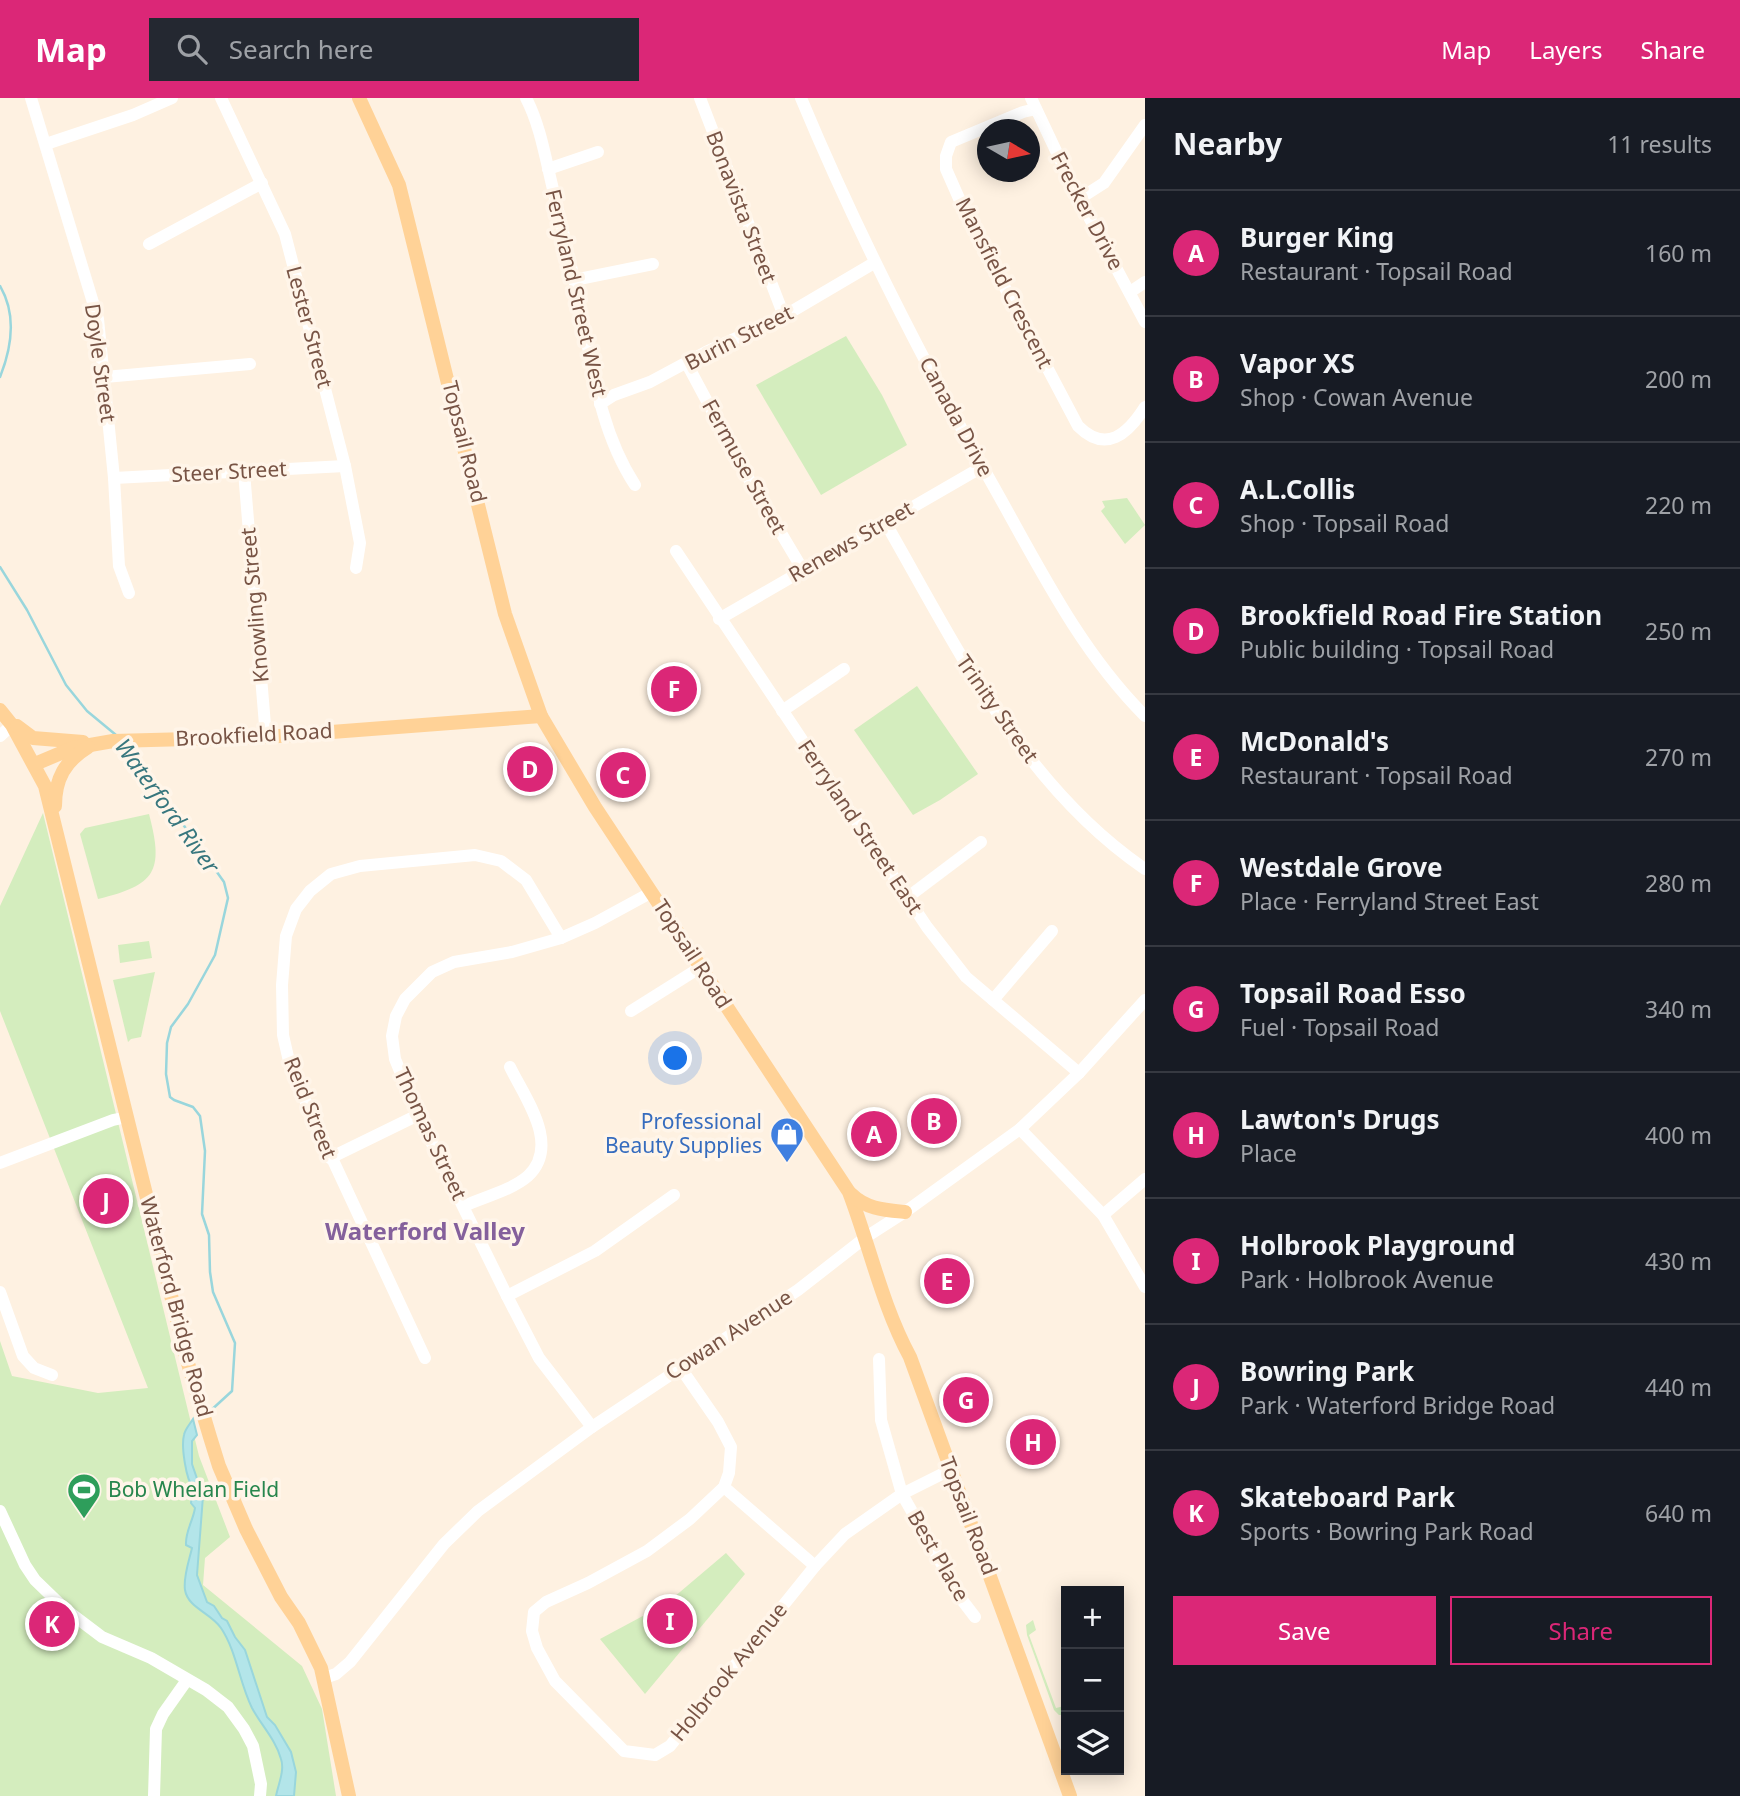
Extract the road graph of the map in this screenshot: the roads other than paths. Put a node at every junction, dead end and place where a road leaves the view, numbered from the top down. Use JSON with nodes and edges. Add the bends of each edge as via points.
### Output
{"nodes":[{"id":1,"x":32,"y":98,"type":"edge"},
{"id":2,"x":172,"y":98,"type":"edge"},
{"id":3,"x":221,"y":98,"type":"edge"},
{"id":4,"x":359,"y":98,"type":"edge"},
{"id":5,"x":526,"y":98,"type":"edge"},
{"id":6,"x":700,"y":98,"type":"edge"},
{"id":7,"x":801,"y":98,"type":"edge"},
{"id":8,"x":1034,"y":104,"type":"edge"},
{"id":9,"x":1145,"y":125,"type":"edge"},
{"id":10,"x":46,"y":144,"type":"junction"},
{"id":11,"x":598,"y":152,"type":"dead end"},
{"id":12,"x":548,"y":169,"type":"junction"},
{"id":13,"x":262,"y":183,"type":"junction"},
{"id":14,"x":1079,"y":198,"type":"junction"},
{"id":15,"x":149,"y":244,"type":"dead end"},
{"id":16,"x":874,"y":263,"type":"junction"},
{"id":17,"x":653,"y":264,"type":"dead end"},
{"id":18,"x":574,"y":280,"type":"junction"},
{"id":19,"x":1145,"y":282,"type":"edge"},
{"id":20,"x":1130,"y":292,"type":"junction"},
{"id":21,"x":784,"y":316,"type":"junction"},
{"id":22,"x":1145,"y":322,"type":"edge"},
{"id":23,"x":250,"y":363,"type":"dead end"},
{"id":24,"x":687,"y":364,"type":"junction"},
{"id":25,"x":105,"y":377,"type":"junction"},
{"id":26,"x":600,"y":404,"type":"junction"},
{"id":27,"x":1145,"y":407,"type":"edge"},
{"id":28,"x":345,"y":466,"type":"junction"},
{"id":29,"x":982,"y":467,"type":"junction"},
{"id":30,"x":244,"y":472,"type":"junction"},
{"id":31,"x":114,"y":478,"type":"junction"},
{"id":32,"x":635,"y":485,"type":"dead end"},
{"id":33,"x":885,"y":522,"type":"junction"},
{"id":34,"x":676,"y":551,"type":"dead end"},
{"id":35,"x":356,"y":568,"type":"dead end"},
{"id":36,"x":803,"y":570,"type":"junction"},
{"id":37,"x":129,"y":593,"type":"dead end"},
{"id":38,"x":719,"y":619,"type":"junction"},
{"id":39,"x":844,"y":669,"type":"dead end"},
{"id":40,"x":782,"y":711,"type":"junction"},
{"id":41,"x":541,"y":716,"type":"junction"},
{"id":42,"x":1145,"y":716,"type":"edge"},
{"id":43,"x":7,"y":718,"type":"edge"},
{"id":44,"x":0,"y":736,"type":"edge"},
{"id":45,"x":266,"y":737,"type":"junction"},
{"id":46,"x":95,"y":744,"type":"junction"},
{"id":47,"x":35,"y":764,"type":"junction"},
{"id":48,"x":55,"y":818,"type":"junction"},
{"id":49,"x":981,"y":842,"type":"dead end"},
{"id":50,"x":1145,"y":869,"type":"edge"},
{"id":51,"x":652,"y":892,"type":"junction"},
{"id":52,"x":908,"y":897,"type":"junction"},
{"id":53,"x":1052,"y":931,"type":"dead end"},
{"id":54,"x":561,"y":938,"type":"junction"},
{"id":55,"x":701,"y":967,"type":"junction"},
{"id":56,"x":993,"y":1000,"type":"junction"},
{"id":57,"x":1145,"y":1000,"type":"edge"},
{"id":58,"x":631,"y":1012,"type":"dead end"},
{"id":59,"x":510,"y":1067,"type":"dead end"},
{"id":60,"x":1079,"y":1073,"type":"junction"},
{"id":61,"x":418,"y":1115,"type":"junction"},
{"id":62,"x":127,"y":1117,"type":"junction"},
{"id":63,"x":1020,"y":1129,"type":"junction"},
{"id":64,"x":330,"y":1158,"type":"junction"},
{"id":65,"x":0,"y":1163,"type":"edge"},
{"id":66,"x":1145,"y":1179,"type":"edge"},
{"id":67,"x":849,"y":1192,"type":"junction"},
{"id":68,"x":674,"y":1195,"type":"dead end"},
{"id":69,"x":464,"y":1206,"type":"junction"},
{"id":70,"x":905,"y":1212,"type":"junction"},
{"id":71,"x":1103,"y":1215,"type":"junction"},
{"id":72,"x":866,"y":1237,"type":"junction"},
{"id":73,"x":1145,"y":1287,"type":"edge"},
{"id":74,"x":0,"y":1293,"type":"edge"},
{"id":75,"x":507,"y":1296,"type":"junction"},
{"id":76,"x":425,"y":1358,"type":"dead end"},
{"id":77,"x":880,"y":1359,"type":"dead end"},
{"id":78,"x":680,"y":1367,"type":"junction"},
{"id":79,"x":52,"y":1376,"type":"dead end"},
{"id":80,"x":592,"y":1427,"type":"junction"},
{"id":81,"x":950,"y":1470,"type":"junction"},
{"id":82,"x":724,"y":1487,"type":"junction"},
{"id":83,"x":902,"y":1494,"type":"junction"},
{"id":84,"x":0,"y":1511,"type":"edge"},
{"id":85,"x":815,"y":1566,"type":"junction"},
{"id":86,"x":975,"y":1617,"type":"dead end"},
{"id":87,"x":324,"y":1678,"type":"junction"},
{"id":88,"x":184,"y":1679,"type":"junction"},
{"id":89,"x":154,"y":1796,"type":"edge"},
{"id":90,"x":260,"y":1796,"type":"edge"},
{"id":91,"x":349,"y":1796,"type":"edge"},
{"id":92,"x":1070,"y":1796,"type":"edge"}],
"edges":[{"from":1,"to":10,"type":"street","name":"Doyle Street"},
{"from":2,"to":10,"type":"street"},
{"from":3,"to":13,"type":"street","name":"Lester Street"},
{"from":4,"to":41,"type":"main road","name":"Topsail Road","via":[[399,185],[505,614]]},
{"from":5,"to":12,"type":"street","name":"Ferryland Street West"},
{"from":6,"to":21,"type":"street","name":"Bonavista Street"},
{"from":7,"to":16,"type":"street","name":"Canada Drive"},
{"from":8,"to":14,"type":"street","name":"Frecker Drive"},
{"from":8,"to":27,"type":"street","name":"Mansfield Crescent","via":[[951,142],[946,169],[1078,426],[1100,440],[1115,438],[1134,425]]},
{"from":9,"to":14,"type":"street","via":[[1104,183]]},
{"from":10,"to":25,"type":"street","name":"Doyle Street","via":[[99,320]]},
{"from":11,"to":12,"type":"street"},
{"from":12,"to":18,"type":"street","name":"Ferryland Street West"},
{"from":13,"to":15,"type":"street"},
{"from":13,"to":28,"type":"street","name":"Lester Street","via":[[285,234]]},
{"from":14,"to":20,"type":"street","name":"Frecker Drive"},
{"from":16,"to":21,"type":"street","name":"Burin Street"},
{"from":16,"to":29,"type":"street","name":"Canada Drive"},
{"from":17,"to":18,"type":"street"},
{"from":18,"to":26,"type":"street","name":"Ferryland Street West"},
{"from":19,"to":20,"type":"street"},
{"from":20,"to":22,"type":"street","name":"Frecker Drive"},
{"from":21,"to":24,"type":"street","name":"Burin Street"},
{"from":23,"to":25,"type":"street"},
{"from":24,"to":26,"type":"street","name":"Burin Street"},
{"from":24,"to":36,"type":"street","name":"Fermuse Street"},
{"from":25,"to":31,"type":"street","name":"Doyle Street"},
{"from":26,"to":32,"type":"street","name":"Ferryland Street West","via":[[619,460]]},
{"from":28,"to":30,"type":"street","name":"Steer Street"},
{"from":28,"to":35,"type":"street","name":"Lester Street","via":[[360,543]]},
{"from":29,"to":33,"type":"street","name":"Renews Street"},
{"from":29,"to":42,"type":"street","name":"Canada Drive","via":[[1070,623]]},
{"from":30,"to":31,"type":"street","name":"Steer Street"},
{"from":30,"to":45,"type":"street","name":"Knowling Street"},
{"from":31,"to":37,"type":"street","name":"Doyle Street","via":[[118,566]]},
{"from":33,"to":36,"type":"street","name":"Renews Street"},
{"from":33,"to":50,"type":"street","name":"Trinity Street","via":[[975,682],[1024,752],[1077,813]]},
{"from":34,"to":38,"type":"street","name":"Ferryland Street East"},
{"from":36,"to":38,"type":"street","name":"Renews Street"},
{"from":38,"to":40,"type":"street","name":"Ferryland Street East"},
{"from":39,"to":40,"type":"street"},
{"from":40,"to":52,"type":"street","name":"Ferryland Street East"},
{"from":41,"to":45,"type":"main road","name":"Brookfield Road"},
{"from":41,"to":51,"type":"main road","name":"Topsail Road"},
{"from":43,"to":44,"type":"street"},
{"from":43,"to":46,"type":"main road","via":[[33,738]]},
{"from":43,"to":47,"type":"main road"},
{"from":45,"to":46,"type":"main road","name":"Brookfield Road"},
{"from":46,"to":47,"type":"main road","name":"Brookfield Road"},
{"from":46,"to":48,"type":"main road","via":[[62,771]]},
{"from":47,"to":48,"type":"main road","name":"Waterford Bridge Road"},
{"from":48,"to":62,"type":"main road","name":"Waterford Bridge Road"},
{"from":49,"to":52,"type":"street"},
{"from":51,"to":54,"type":"street","name":"Thomas Street"},
{"from":51,"to":55,"type":"main road","name":"Topsail Road"},
{"from":52,"to":56,"type":"street","name":"Ferryland Street East","via":[[966,977]]},
{"from":53,"to":56,"type":"street"},
{"from":54,"to":61,"type":"street","name":"Thomas Street","via":[[454,962],[432,972],[405,999],[396,1016],[395,1059]]},
{"from":54,"to":64,"type":"street","name":"Reid Street","via":[[526,880],[501,861],[475,855],[360,866],[331,874],[310,891],[296,909],[286,936],[283,1035],[290,1070]]},
{"from":55,"to":58,"type":"street"},
{"from":55,"to":67,"type":"main road","name":"Topsail Road"},
{"from":56,"to":60,"type":"street","name":"Ferryland Street East"},
{"from":57,"to":60,"type":"street","name":"Cowan Avenue"},
{"from":59,"to":69,"type":"street","via":[[539,1128],[543,1145],[538,1164],[527,1177]]},
{"from":60,"to":63,"type":"street","name":"Cowan Avenue"},
{"from":61,"to":64,"type":"street"},
{"from":61,"to":69,"type":"street","name":"Thomas Street"},
{"from":62,"to":65,"type":"street"},
{"from":62,"to":87,"type":"main road","name":"Waterford Bridge Road","via":[[187,1360],[219,1466],[281,1597],[289,1626]]},
{"from":63,"to":70,"type":"street","name":"Cowan Avenue"},
{"from":63,"to":71,"type":"street"},
{"from":64,"to":76,"type":"street","name":"Reid Street"},
{"from":66,"to":71,"type":"street"},
{"from":67,"to":70,"type":"main road","via":[[877,1209]]},
{"from":67,"to":72,"type":"main road","name":"Topsail Road"},
{"from":68,"to":75,"type":"street","via":[[588,1255]]},
{"from":69,"to":75,"type":"street","name":"Thomas Street"},
{"from":70,"to":72,"type":"street","name":"Cowan Avenue"},
{"from":71,"to":73,"type":"street"},
{"from":72,"to":78,"type":"street","name":"Cowan Avenue","via":[[798,1290]]},
{"from":72,"to":81,"type":"main road","name":"Topsail Road","via":[[895,1329],[910,1357]]},
{"from":74,"to":79,"type":"street","via":[[23,1356],[34,1368]]},
{"from":75,"to":80,"type":"street","name":"Thomas Street","via":[[539,1358]]},
{"from":77,"to":83,"type":"street","name":"Best Place","via":[[881,1420]]},
{"from":78,"to":80,"type":"street","name":"Cowan Avenue"},
{"from":78,"to":82,"type":"street","via":[[731,1447]]},
{"from":80,"to":87,"type":"street","name":"Cowan Avenue","via":[[478,1511],[444,1544],[350,1662]]},
{"from":81,"to":83,"type":"street","name":"Holbrook Avenue"},
{"from":81,"to":92,"type":"main road","name":"Topsail Road"},
{"from":82,"to":85,"type":"street"},
{"from":82,"to":85,"type":"street","name":"Holbrook Avenue","via":[[647,1550],[534,1612],[532,1631],[537,1648],[555,1681],[624,1751],[655,1755],[670,1746]]},
{"from":83,"to":85,"type":"street","name":"Holbrook Avenue","via":[[845,1534]]},
{"from":83,"to":86,"type":"street","name":"Best Place"},
{"from":84,"to":88,"type":"street","via":[[25,1564],[58,1603],[102,1637]]},
{"from":87,"to":91,"type":"main road","name":"Waterford Bridge Road"},
{"from":88,"to":89,"type":"street","via":[[156,1729]]},
{"from":88,"to":90,"type":"street","via":[[228,1707],[244,1729],[257,1762]]}]}
